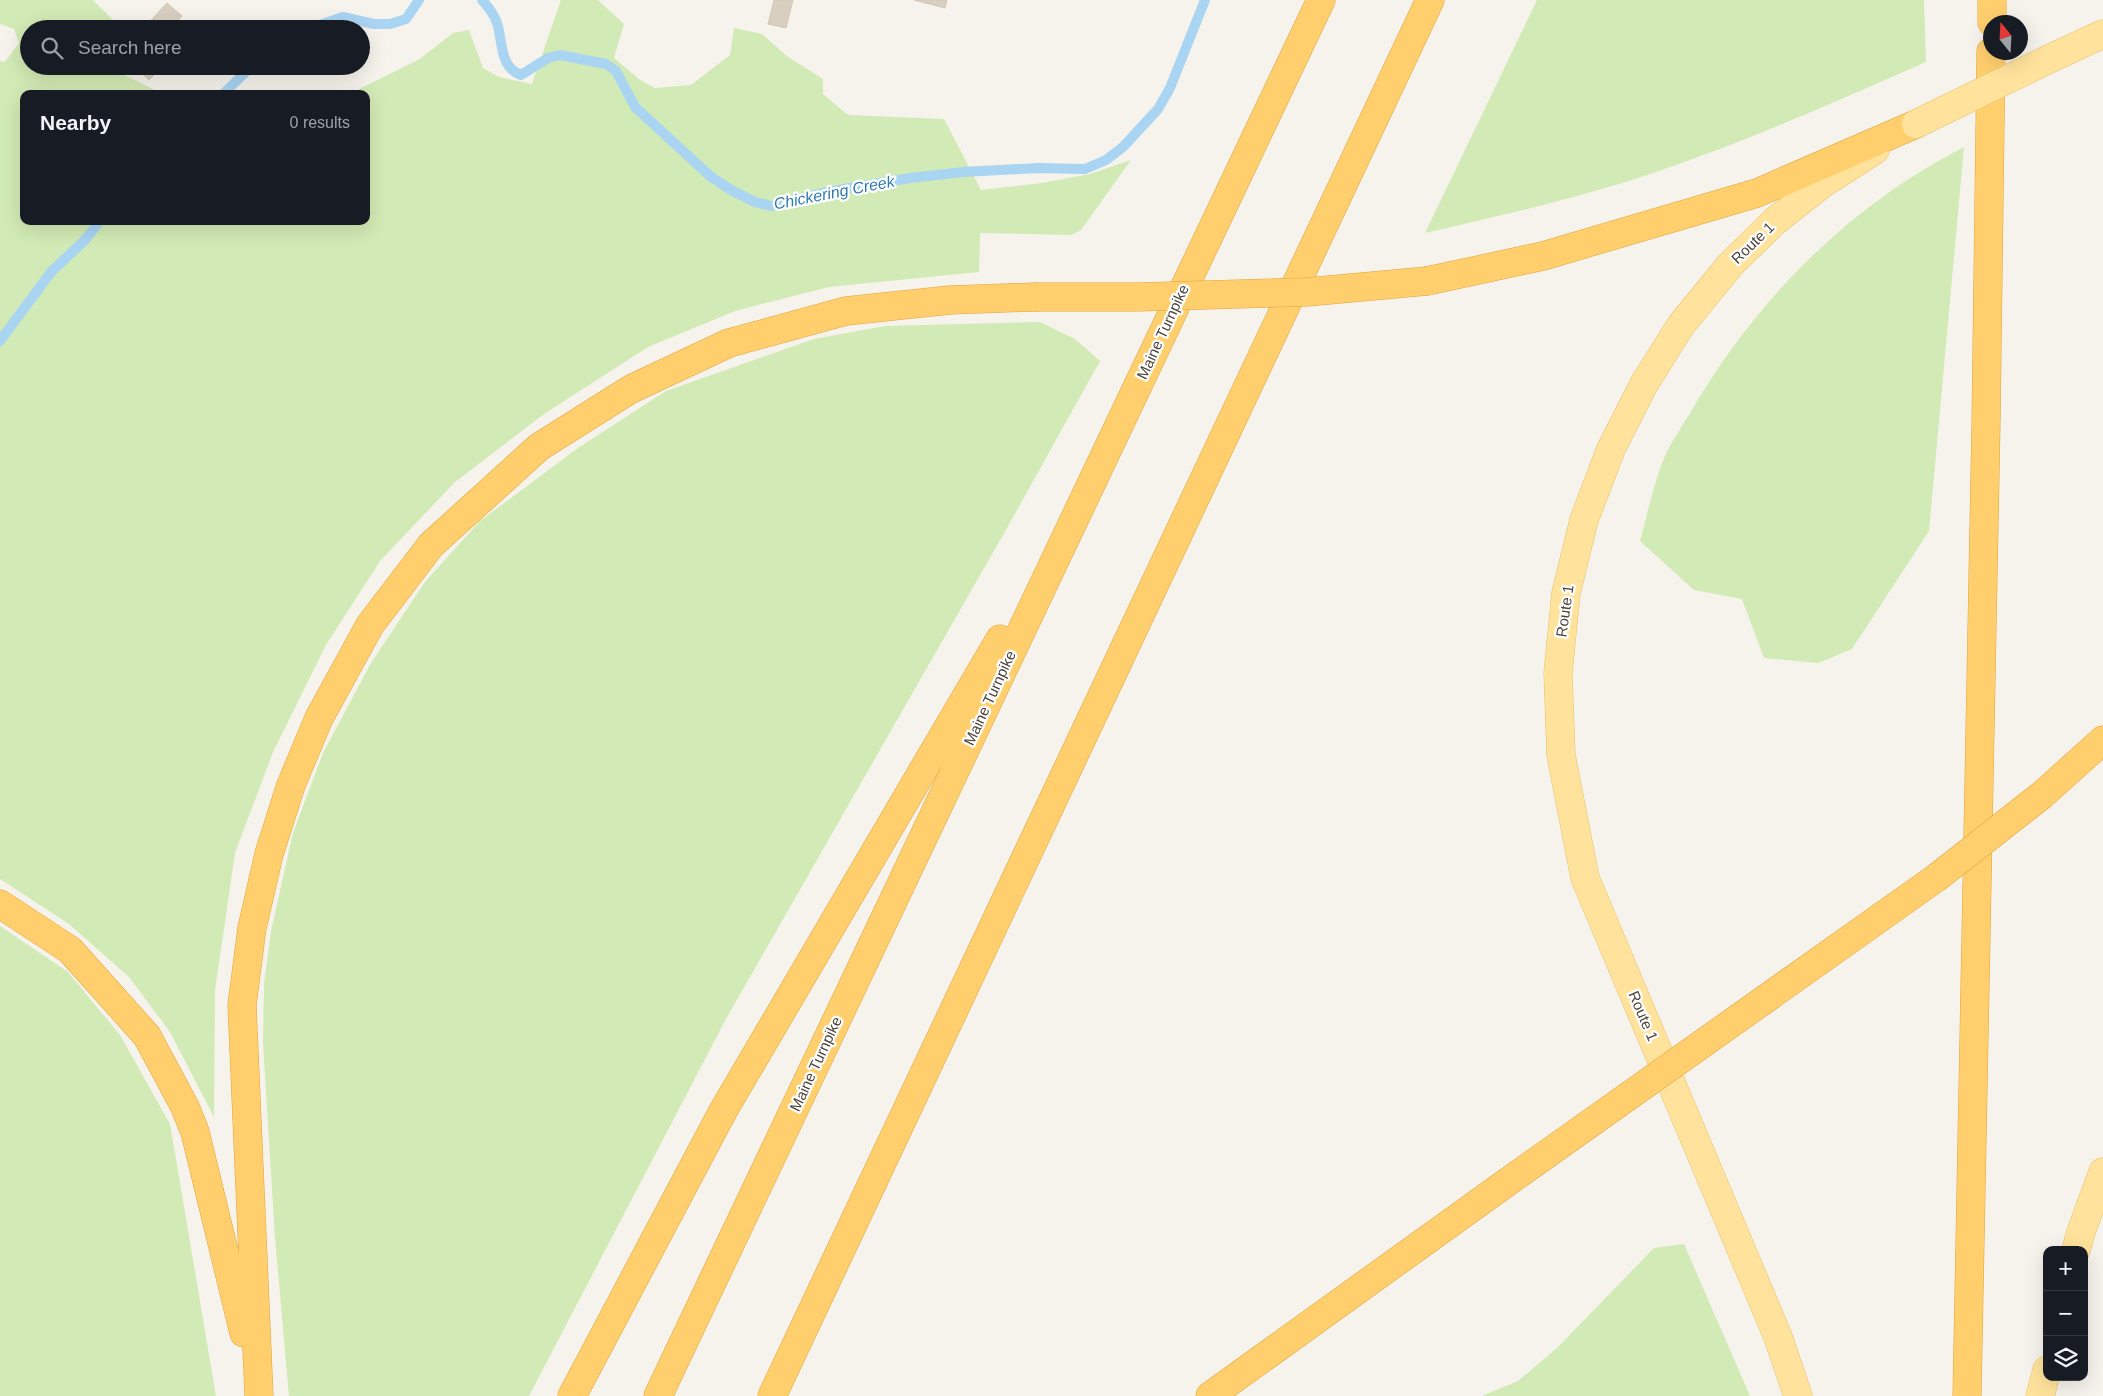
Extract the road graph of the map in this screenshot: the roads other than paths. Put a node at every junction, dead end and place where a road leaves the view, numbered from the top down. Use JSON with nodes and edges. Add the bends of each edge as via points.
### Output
{"nodes":[{"id":1,"x":1321,"y":0,"type":"edge"},
{"id":2,"x":1430,"y":0,"type":"edge"},
{"id":3,"x":1992,"y":0,"type":"edge"},
{"id":4,"x":1992,"y":15,"type":"edge"},
{"id":5,"x":2103,"y":34,"type":"edge"},
{"id":6,"x":1991,"y":60,"type":"edge"},
{"id":7,"x":1916,"y":124,"type":"junction"},
{"id":8,"x":1092,"y":482,"type":"junction"},
{"id":9,"x":2103,"y":740,"type":"edge"},
{"id":10,"x":0,"y":904,"type":"edge"},
{"id":11,"x":2103,"y":1172,"type":"edge"},
{"id":12,"x":2077,"y":1246,"type":"edge"},
{"id":13,"x":2044,"y":1381,"type":"edge"},
{"id":14,"x":259,"y":1396,"type":"edge"},
{"id":15,"x":572,"y":1396,"type":"edge"},
{"id":16,"x":658,"y":1396,"type":"edge"},
{"id":17,"x":772,"y":1396,"type":"edge"},
{"id":18,"x":1210,"y":1396,"type":"edge"},
{"id":19,"x":1798,"y":1396,"type":"edge"},
{"id":20,"x":1967,"y":1396,"type":"edge"},
{"id":21,"x":2040,"y":1396,"type":"edge"}],
"edges":[{"from":1,"to":8,"type":"highway","name":"Maine Turnpike"},
{"from":2,"to":17,"type":"highway"},
{"from":3,"to":4,"type":"highway"},
{"from":5,"to":7,"type":"main road","name":"Route 1","bridge":true},
{"from":6,"to":20,"type":"highway"},
{"from":7,"to":14,"type":"highway","bridge":true,"via":[[1757,193],[1543,256],[1427,281],[1307,292],[950,300],[846,312],[729,343],[631,389],[539,447],[431,545],[370,626],[319,718],[291,785],[269,854],[252,928],[242,1004]]},
{"from":7,"to":19,"type":"main road","name":"Route 1","via":[[1822,184],[1775,221],[1731,264],[1681,325],[1644,384],[1611,449],[1584,520],[1566,593],[1558,673],[1561,755],[1584,878],[1778,1337]]},
{"from":8,"to":15,"type":"highway","via":[[723,1111]]},
{"from":8,"to":16,"type":"highway","name":"Maine Turnpike"},
{"from":9,"to":18,"type":"highway","bridge":true,"via":[[2042,795],[1936,878]]},
{"from":10,"to":14,"type":"highway","via":[[70,950],[147,1036],[186,1107],[219,1224]]},
{"from":11,"to":12,"type":"main road"},
{"from":13,"to":21,"type":"main road"}]}
